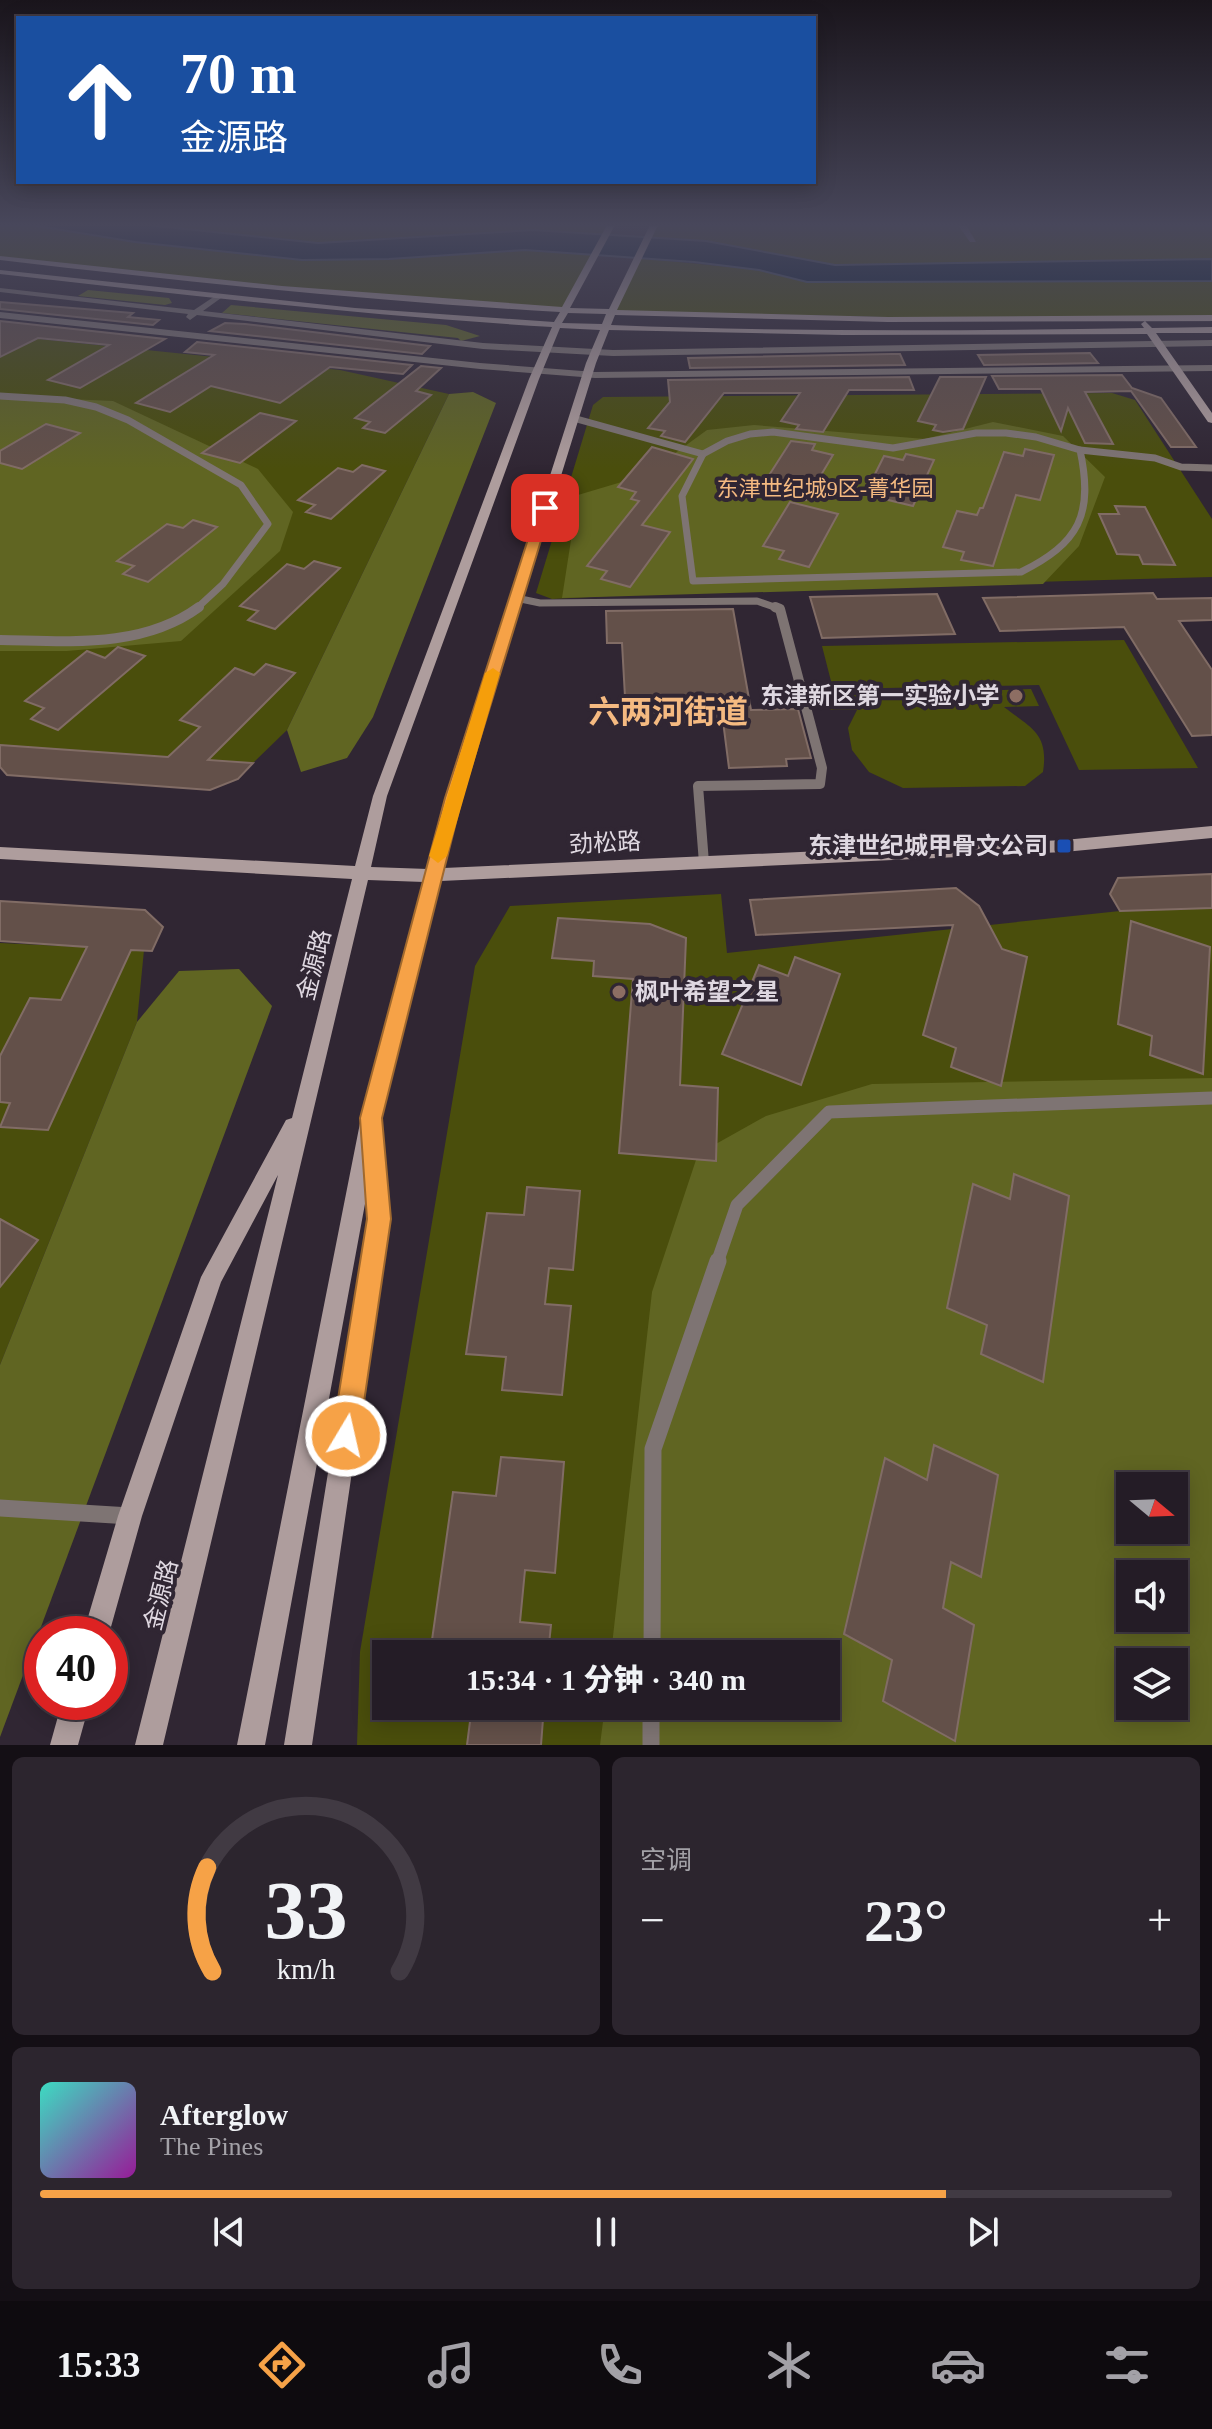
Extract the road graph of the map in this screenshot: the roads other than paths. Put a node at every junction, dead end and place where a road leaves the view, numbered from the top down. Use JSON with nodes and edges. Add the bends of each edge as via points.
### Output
{"nodes":[{"id":1,"x":134,"y":306,"type":"edge"},
{"id":2,"x":205,"y":306,"type":"edge"},
{"id":3,"x":330,"y":306,"type":"edge"},
{"id":4,"x":454,"y":306,"type":"edge"},
{"id":5,"x":567,"y":306,"type":"edge"},
{"id":6,"x":615,"y":306,"type":"edge"},
{"id":7,"x":195,"y":314,"type":"junction"},
{"id":8,"x":0,"y":315,"type":"edge"},
{"id":9,"x":562,"y":317,"type":"junction"},
{"id":10,"x":609,"y":318,"type":"junction"},
{"id":11,"x":1212,"y":318,"type":"edge"},
{"id":12,"x":1141,"y":319,"type":"junction"},
{"id":13,"x":1212,"y":330,"type":"edge"},
{"id":14,"x":925,"y":331,"type":"junction"},
{"id":15,"x":1150,"y":331,"type":"junction"},
{"id":16,"x":170,"y":333,"type":"junction"},
{"id":17,"x":1212,"y":343,"type":"edge"},
{"id":18,"x":1159,"y":344,"type":"junction"},
{"id":19,"x":935,"y":347,"type":"junction"},
{"id":20,"x":548,"y":349,"type":"junction"},
{"id":21,"x":595,"y":352,"type":"junction"},
{"id":22,"x":1212,"y":368,"type":"edge"},
{"id":23,"x":1176,"y":369,"type":"junction"},
{"id":24,"x":538,"y":370,"type":"junction"},
{"id":25,"x":587,"y":374,"type":"junction"},
{"id":26,"x":0,"y":396,"type":"edge"},
{"id":27,"x":573,"y":418,"type":"junction"},
{"id":28,"x":1212,"y":420,"type":"edge"},
{"id":29,"x":1080,"y":450,"type":"junction"},
{"id":30,"x":703,"y":454,"type":"junction"},
{"id":31,"x":1212,"y":468,"type":"edge"},
{"id":32,"x":516,"y":598,"type":"junction"},
{"id":33,"x":0,"y":640,"type":"edge"},
{"id":34,"x":1212,"y":832,"type":"edge"},
{"id":35,"x":0,"y":853,"type":"edge"},
{"id":36,"x":704,"y":863,"type":"junction"},
{"id":37,"x":361,"y":873,"type":"junction"},
{"id":38,"x":433,"y":875,"type":"junction"},
{"id":39,"x":1212,"y":1098,"type":"edge"},
{"id":40,"x":304,"y":1109,"type":"junction"},
{"id":41,"x":371,"y":1118,"type":"junction"},
{"id":42,"x":0,"y":1508,"type":"edge"},
{"id":43,"x":130,"y":1516,"type":"junction"},
{"id":44,"x":101,"y":1616,"type":"edge"},
{"id":45,"x":652,"y":1640,"type":"edge"},
{"id":46,"x":71,"y":1720,"type":"edge"},
{"id":47,"x":651,"y":1720,"type":"edge"},
{"id":48,"x":64,"y":1745,"type":"edge"},
{"id":49,"x":149,"y":1745,"type":"edge"},
{"id":50,"x":251,"y":1745,"type":"edge"},
{"id":51,"x":298,"y":1745,"type":"edge"},
{"id":52,"x":651,"y":1745,"type":"edge"}],
"edges":[{"from":1,"to":7,"type":"street"},
{"from":2,"to":7,"type":"street"},
{"from":3,"to":9,"type":"main road","via":[[475,320]]},
{"from":4,"to":9,"type":"main road"},
{"from":5,"to":9,"type":"main road","name":"金源路"},
{"from":6,"to":10,"type":"main road"},
{"from":7,"to":16,"type":"street"},
{"from":7,"to":20,"type":"street"},
{"from":8,"to":16,"type":"street"},
{"from":9,"to":10,"type":"main road"},
{"from":9,"to":10,"type":"main road"},
{"from":9,"to":20,"type":"main road","name":"金源路"},
{"from":10,"to":12,"type":"main road"},
{"from":10,"to":14,"type":"main road"},
{"from":10,"to":21,"type":"main road"},
{"from":11,"to":12,"type":"main road"},
{"from":12,"to":15,"type":"main road"},
{"from":13,"to":15,"type":"main road"},
{"from":14,"to":15,"type":"main road"},
{"from":14,"to":19,"type":"street"},
{"from":15,"to":18,"type":"main road"},
{"from":16,"to":24,"type":"street"},
{"from":17,"to":18,"type":"street"},
{"from":18,"to":19,"type":"street"},
{"from":18,"to":23,"type":"main road"},
{"from":19,"to":21,"type":"street"},
{"from":20,"to":21,"type":"street"},
{"from":20,"to":24,"type":"main road","name":"金源路"},
{"from":21,"to":25,"type":"main road"},
{"from":22,"to":23,"type":"street"},
{"from":23,"to":25,"type":"street"},
{"from":23,"to":28,"type":"main road"},
{"from":24,"to":25,"type":"street"},
{"from":24,"to":37,"type":"main road","name":"金源路","via":[[380,796]]},
{"from":25,"to":27,"type":"main road"},
{"from":26,"to":33,"type":"lane","via":[[65,400],[128,420],[241,485],[268,524],[206,602],[159,630],[109,640]]},
{"from":27,"to":30,"type":"lane"},
{"from":27,"to":32,"type":"main road"},
{"from":29,"to":30,"type":"lane","via":[[1036,435],[983,433],[892,448],[769,432],[724,439]]},
{"from":29,"to":30,"type":"lane","via":[[1087,475],[1080,524],[1055,554],[1021,572],[693,581],[682,496]]},
{"from":29,"to":31,"type":"lane"},
{"from":32,"to":36,"type":"lane","via":[[540,603],[757,601],[780,609],[822,768],[820,784],[698,786]]},
{"from":32,"to":38,"type":"main road"},
{"from":34,"to":36,"type":"main road","name":"劲松路","via":[[1064,846]]},
{"from":35,"to":37,"type":"main road","name":"劲松路"},
{"from":36,"to":38,"type":"main road","name":"劲松路"},
{"from":37,"to":38,"type":"main road","name":"劲松路"},
{"from":37,"to":40,"type":"main road","name":"金源路"},
{"from":38,"to":41,"type":"main road"},
{"from":39,"to":45,"type":"lane","via":[[829,1112],[737,1205],[653,1449]]},
{"from":40,"to":43,"type":"main road","via":[[212,1277]]},
{"from":40,"to":49,"type":"main road","name":"金源路"},
{"from":41,"to":50,"type":"main road"},
{"from":41,"to":51,"type":"main road","via":[[379,1219]]},
{"from":42,"to":43,"type":"lane"},
{"from":43,"to":44,"type":"main road"},
{"from":46,"to":48,"type":"main road"},
{"from":47,"to":52,"type":"lane"}]}
